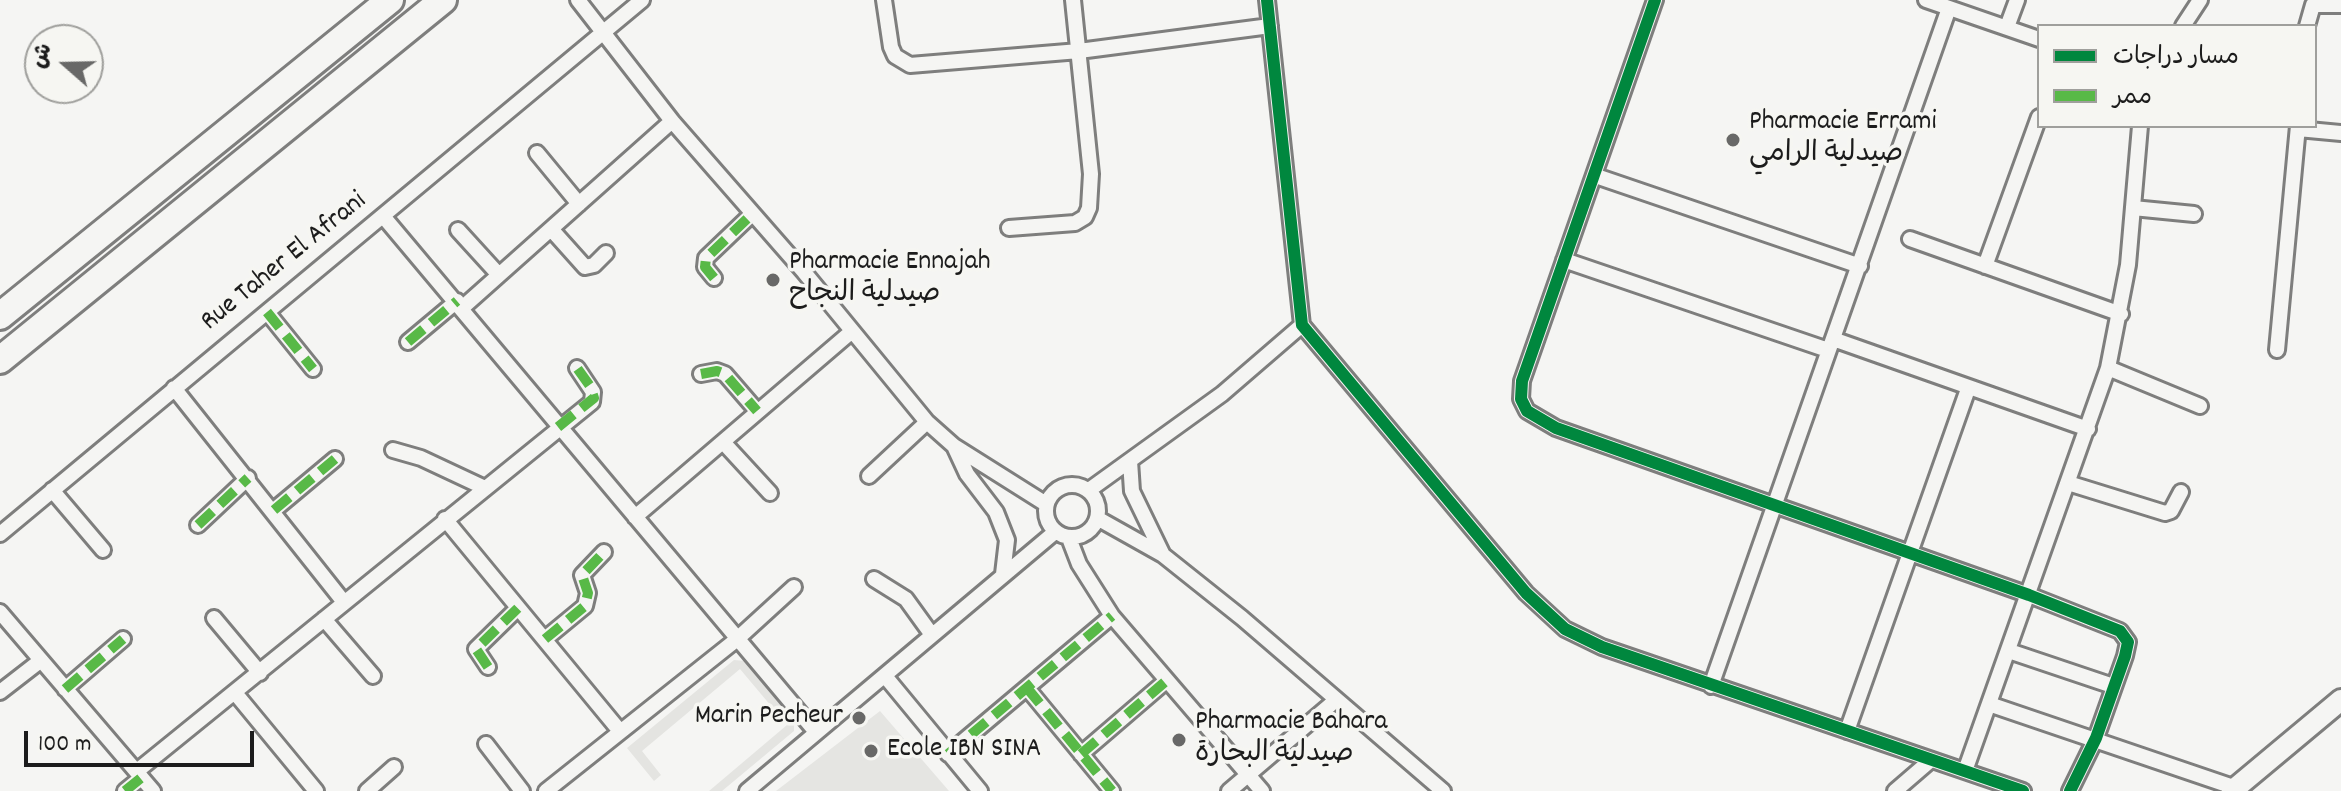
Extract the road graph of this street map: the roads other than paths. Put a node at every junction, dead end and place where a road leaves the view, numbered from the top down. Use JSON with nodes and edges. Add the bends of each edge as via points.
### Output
{"nodes":[{"id":1,"x":390,"y":0,"type":"edge"},
{"id":2,"x":443,"y":0,"type":"edge"},
{"id":3,"x":578,"y":0,"type":"edge"},
{"id":4,"x":642,"y":0,"type":"edge"},
{"id":5,"x":884,"y":0,"type":"edge"},
{"id":6,"x":1073,"y":0,"type":"edge"},
{"id":7,"x":1267,"y":0,"type":"edge"},
{"id":8,"x":1655,"y":0,"type":"edge"},
{"id":9,"x":1926,"y":0,"type":"edge"},
{"id":10,"x":2017,"y":0,"type":"edge"},
{"id":11,"x":2200,"y":0,"type":"edge"},
{"id":12,"x":2341,"y":5,"type":"edge"},
{"id":13,"x":1949,"y":8,"type":"junction"},
{"id":14,"x":2184,"y":24,"type":"edge"},
{"id":15,"x":2308,"y":24,"type":"edge"},
{"id":16,"x":1270,"y":26,"type":"junction"},
{"id":17,"x":2007,"y":27,"type":"junction"},
{"id":18,"x":605,"y":34,"type":"junction"},
{"id":19,"x":2037,"y":38,"type":"edge"},
{"id":20,"x":1079,"y":51,"type":"junction"},
{"id":21,"x":672,"y":121,"type":"junction"},
{"id":22,"x":2037,"y":123,"type":"edge"},
{"id":23,"x":2140,"y":128,"type":"edge"},
{"id":24,"x":2298,"y":128,"type":"edge"},
{"id":25,"x":2341,"y":133,"type":"edge"},
{"id":26,"x":537,"y":153,"type":"dead end"},
{"id":27,"x":1596,"y":176,"type":"junction"},
{"id":28,"x":579,"y":204,"type":"junction"},
{"id":29,"x":2133,"y":208,"type":"junction"},
{"id":30,"x":2194,"y":214,"type":"dead end"},
{"id":31,"x":751,"y":215,"type":"junction"},
{"id":32,"x":383,"y":216,"type":"junction"},
{"id":33,"x":1009,"y":228,"type":"dead end"},
{"id":34,"x":551,"y":229,"type":"junction"},
{"id":35,"x":458,"y":230,"type":"dead end"},
{"id":36,"x":1910,"y":239,"type":"dead end"},
{"id":37,"x":606,"y":253,"type":"dead end"},
{"id":38,"x":1564,"y":260,"type":"junction"},
{"id":39,"x":1860,"y":266,"type":"junction"},
{"id":40,"x":1985,"y":266,"type":"junction"},
{"id":41,"x":499,"y":275,"type":"junction"},
{"id":42,"x":714,"y":278,"type":"dead end"},
{"id":43,"x":460,"y":304,"type":"junction"},
{"id":44,"x":267,"y":312,"type":"junction"},
{"id":45,"x":2121,"y":314,"type":"junction"},
{"id":46,"x":0,"y":316,"type":"edge"},
{"id":47,"x":1302,"y":325,"type":"junction"},
{"id":48,"x":851,"y":332,"type":"junction"},
{"id":49,"x":408,"y":342,"type":"dead end"},
{"id":50,"x":1830,"y":344,"type":"junction"},
{"id":51,"x":2277,"y":350,"type":"dead end"},
{"id":52,"x":0,"y":360,"type":"edge"},
{"id":53,"x":577,"y":368,"type":"dead end"},
{"id":54,"x":2108,"y":368,"type":"junction"},
{"id":55,"x":313,"y":369,"type":"dead end"},
{"id":56,"x":701,"y":374,"type":"dead end"},
{"id":57,"x":174,"y":388,"type":"junction"},
{"id":58,"x":1968,"y":389,"type":"junction"},
{"id":59,"x":2200,"y":406,"type":"dead end"},
{"id":60,"x":757,"y":411,"type":"junction"},
{"id":61,"x":927,"y":422,"type":"junction"},
{"id":62,"x":558,"y":427,"type":"junction"},
{"id":63,"x":2088,"y":429,"type":"junction"},
{"id":64,"x":723,"y":442,"type":"junction"},
{"id":65,"x":954,"y":446,"type":"junction"},
{"id":66,"x":393,"y":450,"type":"dead end"},
{"id":67,"x":335,"y":459,"type":"dead end"},
{"id":68,"x":1130,"y":461,"type":"junction"},
{"id":69,"x":869,"y":476,"type":"dead end"},
{"id":70,"x":248,"y":478,"type":"junction"},
{"id":71,"x":2068,"y":483,"type":"junction"},
{"id":72,"x":485,"y":488,"type":"junction"},
{"id":73,"x":52,"y":490,"type":"junction"},
{"id":74,"x":1089,"y":490,"type":"junction"},
{"id":75,"x":2181,"y":492,"type":"dead end"},
{"id":76,"x":770,"y":493,"type":"dead end"},
{"id":77,"x":1046,"y":504,"type":"junction"},
{"id":78,"x":1772,"y":507,"type":"junction"},
{"id":79,"x":274,"y":510,"type":"junction"},
{"id":80,"x":635,"y":517,"type":"junction"},
{"id":81,"x":1097,"y":518,"type":"junction"},
{"id":82,"x":445,"y":519,"type":"junction"},
{"id":83,"x":198,"y":525,"type":"dead end"},
{"id":84,"x":0,"y":534,"type":"edge"},
{"id":85,"x":1062,"y":535,"type":"junction"},
{"id":86,"x":103,"y":550,"type":"dead end"},
{"id":87,"x":604,"y":552,"type":"dead end"},
{"id":88,"x":1163,"y":555,"type":"junction"},
{"id":89,"x":1909,"y":555,"type":"junction"},
{"id":90,"x":1003,"y":574,"type":"junction"},
{"id":91,"x":874,"y":579,"type":"dead end"},
{"id":92,"x":794,"y":587,"type":"dead end"},
{"id":93,"x":2029,"y":595,"type":"junction"},
{"id":94,"x":343,"y":601,"type":"junction"},
{"id":95,"x":518,"y":608,"type":"junction"},
{"id":96,"x":0,"y":612,"type":"edge"},
{"id":97,"x":1112,"y":616,"type":"junction"},
{"id":98,"x":214,"y":618,"type":"dead end"},
{"id":99,"x":324,"y":619,"type":"junction"},
{"id":100,"x":932,"y":635,"type":"junction"},
{"id":101,"x":123,"y":639,"type":"dead end"},
{"id":102,"x":545,"y":639,"type":"junction"},
{"id":103,"x":736,"y":640,"type":"junction"},
{"id":104,"x":2009,"y":651,"type":"junction"},
{"id":105,"x":40,"y":661,"type":"junction"},
{"id":106,"x":488,"y":667,"type":"dead end"},
{"id":107,"x":260,"y":673,"type":"junction"},
{"id":108,"x":373,"y":676,"type":"dead end"},
{"id":109,"x":885,"y":676,"type":"junction"},
{"id":110,"x":1166,"y":681,"type":"junction"},
{"id":111,"x":1711,"y":686,"type":"junction"},
{"id":112,"x":2113,"y":686,"type":"junction"},
{"id":113,"x":1027,"y":688,"type":"junction"},
{"id":114,"x":65,"y":689,"type":"junction"},
{"id":115,"x":0,"y":692,"type":"edge"},
{"id":116,"x":236,"y":694,"type":"junction"},
{"id":117,"x":1336,"y":700,"type":"junction"},
{"id":118,"x":2341,"y":700,"type":"edge"},
{"id":119,"x":1989,"y":704,"type":"junction"},
{"id":120,"x":619,"y":730,"type":"junction"},
{"id":121,"x":1847,"y":731,"type":"junction"},
{"id":122,"x":816,"y":732,"type":"junction"},
{"id":123,"x":2096,"y":738,"type":"junction"},
{"id":124,"x":486,"y":744,"type":"dead end"},
{"id":125,"x":948,"y":754,"type":"junction"},
{"id":126,"x":1081,"y":754,"type":"junction"},
{"id":127,"x":1931,"y":760,"type":"junction"},
{"id":128,"x":394,"y":767,"type":"dead end"},
{"id":129,"x":1965,"y":771,"type":"junction"},
{"id":130,"x":139,"y":774,"type":"junction"},
{"id":131,"x":1247,"y":775,"type":"junction"},
{"id":132,"x":1983,"y":777,"type":"junction"},
{"id":133,"x":1104,"y":788,"type":"edge"},
{"id":134,"x":2234,"y":789,"type":"edge"},
{"id":135,"x":125,"y":791,"type":"edge"},
{"id":136,"x":153,"y":791,"type":"edge"},
{"id":137,"x":315,"y":791,"type":"edge"},
{"id":138,"x":367,"y":791,"type":"edge"},
{"id":139,"x":522,"y":791,"type":"edge"},
{"id":140,"x":546,"y":791,"type":"edge"},
{"id":141,"x":747,"y":791,"type":"edge"},
{"id":142,"x":980,"y":791,"type":"edge"},
{"id":143,"x":1229,"y":791,"type":"edge"},
{"id":144,"x":1262,"y":791,"type":"edge"},
{"id":145,"x":1443,"y":791,"type":"edge"},
{"id":146,"x":1895,"y":791,"type":"edge"},
{"id":147,"x":1971,"y":791,"type":"edge"},
{"id":148,"x":2023,"y":791,"type":"edge"},
{"id":149,"x":2070,"y":791,"type":"edge"}],
"edges":[{"from":1,"to":46,"type":"highway"},
{"from":2,"to":52,"type":"highway"},
{"from":3,"to":18,"type":"street"},
{"from":4,"to":18,"type":"street","name":"Rue Taher El Afrani"},
{"from":5,"to":20,"type":"street","via":[[891,47],[910,65]]},
{"from":6,"to":20,"type":"street"},
{"from":7,"to":16,"type":"street"},
{"from":8,"to":27,"type":"street"},
{"from":9,"to":13,"type":"street"},
{"from":10,"to":17,"type":"street"},
{"from":11,"to":14,"type":"street"},
{"from":12,"to":15,"type":"street","via":[[2313,5]]},
{"from":13,"to":17,"type":"street"},
{"from":13,"to":39,"type":"street"},
{"from":16,"to":20,"type":"street"},
{"from":16,"to":47,"type":"street"},
{"from":17,"to":19,"type":"street"},
{"from":18,"to":21,"type":"street"},
{"from":18,"to":32,"type":"street","name":"Rue Taher El Afrani"},
{"from":20,"to":33,"type":"street","via":[[1091,174],[1089,208],[1075,223]]},
{"from":21,"to":28,"type":"street"},
{"from":21,"to":31,"type":"street"},
{"from":22,"to":40,"type":"street"},
{"from":23,"to":29,"type":"street"},
{"from":24,"to":25,"type":"street"},
{"from":24,"to":51,"type":"street"},
{"from":26,"to":28,"type":"street"},
{"from":27,"to":38,"type":"street"},
{"from":27,"to":39,"type":"street"},
{"from":28,"to":34,"type":"street"},
{"from":29,"to":30,"type":"street"},
{"from":29,"to":45,"type":"street"},
{"from":31,"to":42,"type":"street","via":[[706,258],[704,265]]},
{"from":31,"to":48,"type":"street"},
{"from":32,"to":43,"type":"street"},
{"from":32,"to":44,"type":"street","name":"Rue Taher El Afrani"},
{"from":34,"to":37,"type":"street","via":[[585,267]]},
{"from":34,"to":41,"type":"street"},
{"from":35,"to":41,"type":"street"},
{"from":36,"to":40,"type":"street"},
{"from":38,"to":50,"type":"street"},
{"from":38,"to":78,"type":"street","via":[[1522,381],[1527,411],[1556,428]]},
{"from":39,"to":50,"type":"street"},
{"from":40,"to":45,"type":"street"},
{"from":41,"to":43,"type":"street"},
{"from":43,"to":49,"type":"street"},
{"from":43,"to":62,"type":"street"},
{"from":44,"to":55,"type":"street"},
{"from":44,"to":57,"type":"street","name":"Rue Taher El Afrani"},
{"from":45,"to":54,"type":"street"},
{"from":47,"to":68,"type":"street","via":[[1222,394]]},
{"from":47,"to":111,"type":"street","via":[[1549,616],[1581,638]]},
{"from":48,"to":60,"type":"street"},
{"from":48,"to":61,"type":"street"},
{"from":50,"to":58,"type":"street"},
{"from":50,"to":78,"type":"street"},
{"from":53,"to":62,"type":"street","via":[[594,398]]},
{"from":54,"to":59,"type":"street"},
{"from":54,"to":63,"type":"street"},
{"from":56,"to":60,"type":"street","via":[[725,374]]},
{"from":57,"to":70,"type":"street"},
{"from":57,"to":73,"type":"street","name":"Rue Taher El Afrani"},
{"from":58,"to":63,"type":"street"},
{"from":58,"to":89,"type":"street"},
{"from":60,"to":64,"type":"street"},
{"from":61,"to":65,"type":"street"},
{"from":61,"to":69,"type":"street"},
{"from":62,"to":72,"type":"street"},
{"from":62,"to":80,"type":"street"},
{"from":63,"to":71,"type":"street"},
{"from":64,"to":76,"type":"street"},
{"from":64,"to":80,"type":"street"},
{"from":65,"to":77,"type":"street"},
{"from":65,"to":90,"type":"street","via":[[967,474],[996,512],[1007,540]]},
{"from":66,"to":72,"type":"street"},
{"from":67,"to":79,"type":"street"},
{"from":68,"to":74,"type":"street"},
{"from":68,"to":88,"type":"street","via":[[1132,491]]},
{"from":70,"to":79,"type":"street"},
{"from":70,"to":83,"type":"street"},
{"from":71,"to":75,"type":"street","via":[[2165,513]]},
{"from":71,"to":93,"type":"street"},
{"from":72,"to":82,"type":"street"},
{"from":73,"to":84,"type":"street","name":"Rue Taher El Afrani"},
{"from":73,"to":86,"type":"street"},
{"from":74,"to":77,"type":"street","via":[[1067,485]]},
{"from":74,"to":81,"type":"street","via":[[1097,503]]},
{"from":77,"to":85,"type":"street","via":[[1047,519]]},
{"from":78,"to":89,"type":"street"},
{"from":78,"to":111,"type":"street"},
{"from":79,"to":94,"type":"street"},
{"from":80,"to":103,"type":"street"},
{"from":81,"to":85,"type":"street","via":[[1083,535]]},
{"from":81,"to":88,"type":"street"},
{"from":82,"to":94,"type":"street"},
{"from":82,"to":95,"type":"street"},
{"from":85,"to":90,"type":"street"},
{"from":85,"to":97,"type":"street"},
{"from":87,"to":102,"type":"street","via":[[582,575],[588,593],[585,606]]},
{"from":88,"to":117,"type":"street"},
{"from":89,"to":93,"type":"street"},
{"from":89,"to":121,"type":"street"},
{"from":90,"to":100,"type":"street"},
{"from":91,"to":100,"type":"street","via":[[906,599]]},
{"from":92,"to":103,"type":"street"},
{"from":93,"to":104,"type":"street"},
{"from":93,"to":112,"type":"street","via":[[2120,631],[2128,646]]},
{"from":94,"to":99,"type":"street"},
{"from":95,"to":102,"type":"street"},
{"from":95,"to":106,"type":"street","via":[[476,649]]},
{"from":96,"to":105,"type":"street"},
{"from":97,"to":110,"type":"street"},
{"from":97,"to":113,"type":"street"},
{"from":98,"to":107,"type":"street"},
{"from":99,"to":107,"type":"street"},
{"from":99,"to":108,"type":"street"},
{"from":100,"to":109,"type":"street"},
{"from":101,"to":114,"type":"street"},
{"from":102,"to":120,"type":"street"},
{"from":103,"to":120,"type":"street"},
{"from":103,"to":122,"type":"street"},
{"from":104,"to":112,"type":"street"},
{"from":104,"to":119,"type":"street"},
{"from":105,"to":114,"type":"street"},
{"from":105,"to":115,"type":"street"},
{"from":107,"to":116,"type":"street"},
{"from":109,"to":122,"type":"street"},
{"from":109,"to":125,"type":"street"},
{"from":110,"to":126,"type":"street"},
{"from":110,"to":131,"type":"street"},
{"from":111,"to":121,"type":"street"},
{"from":112,"to":123,"type":"street"},
{"from":113,"to":125,"type":"street"},
{"from":113,"to":126,"type":"street"},
{"from":114,"to":130,"type":"street"},
{"from":116,"to":130,"type":"street"},
{"from":116,"to":137,"type":"street"},
{"from":117,"to":131,"type":"street"},
{"from":117,"to":145,"type":"street"},
{"from":118,"to":134,"type":"street"},
{"from":119,"to":123,"type":"street"},
{"from":119,"to":129,"type":"street"},
{"from":120,"to":140,"type":"street"},
{"from":121,"to":127,"type":"street"},
{"from":122,"to":141,"type":"street"},
{"from":123,"to":134,"type":"street"},
{"from":123,"to":149,"type":"street"},
{"from":124,"to":139,"type":"street"},
{"from":125,"to":142,"type":"street"},
{"from":126,"to":133,"type":"street"},
{"from":127,"to":129,"type":"street"},
{"from":127,"to":146,"type":"street"},
{"from":128,"to":138,"type":"street"},
{"from":129,"to":132,"type":"street"},
{"from":130,"to":135,"type":"street"},
{"from":130,"to":136,"type":"street"},
{"from":131,"to":143,"type":"street"},
{"from":131,"to":144,"type":"street"},
{"from":132,"to":147,"type":"street"},
{"from":132,"to":148,"type":"street"}]}
